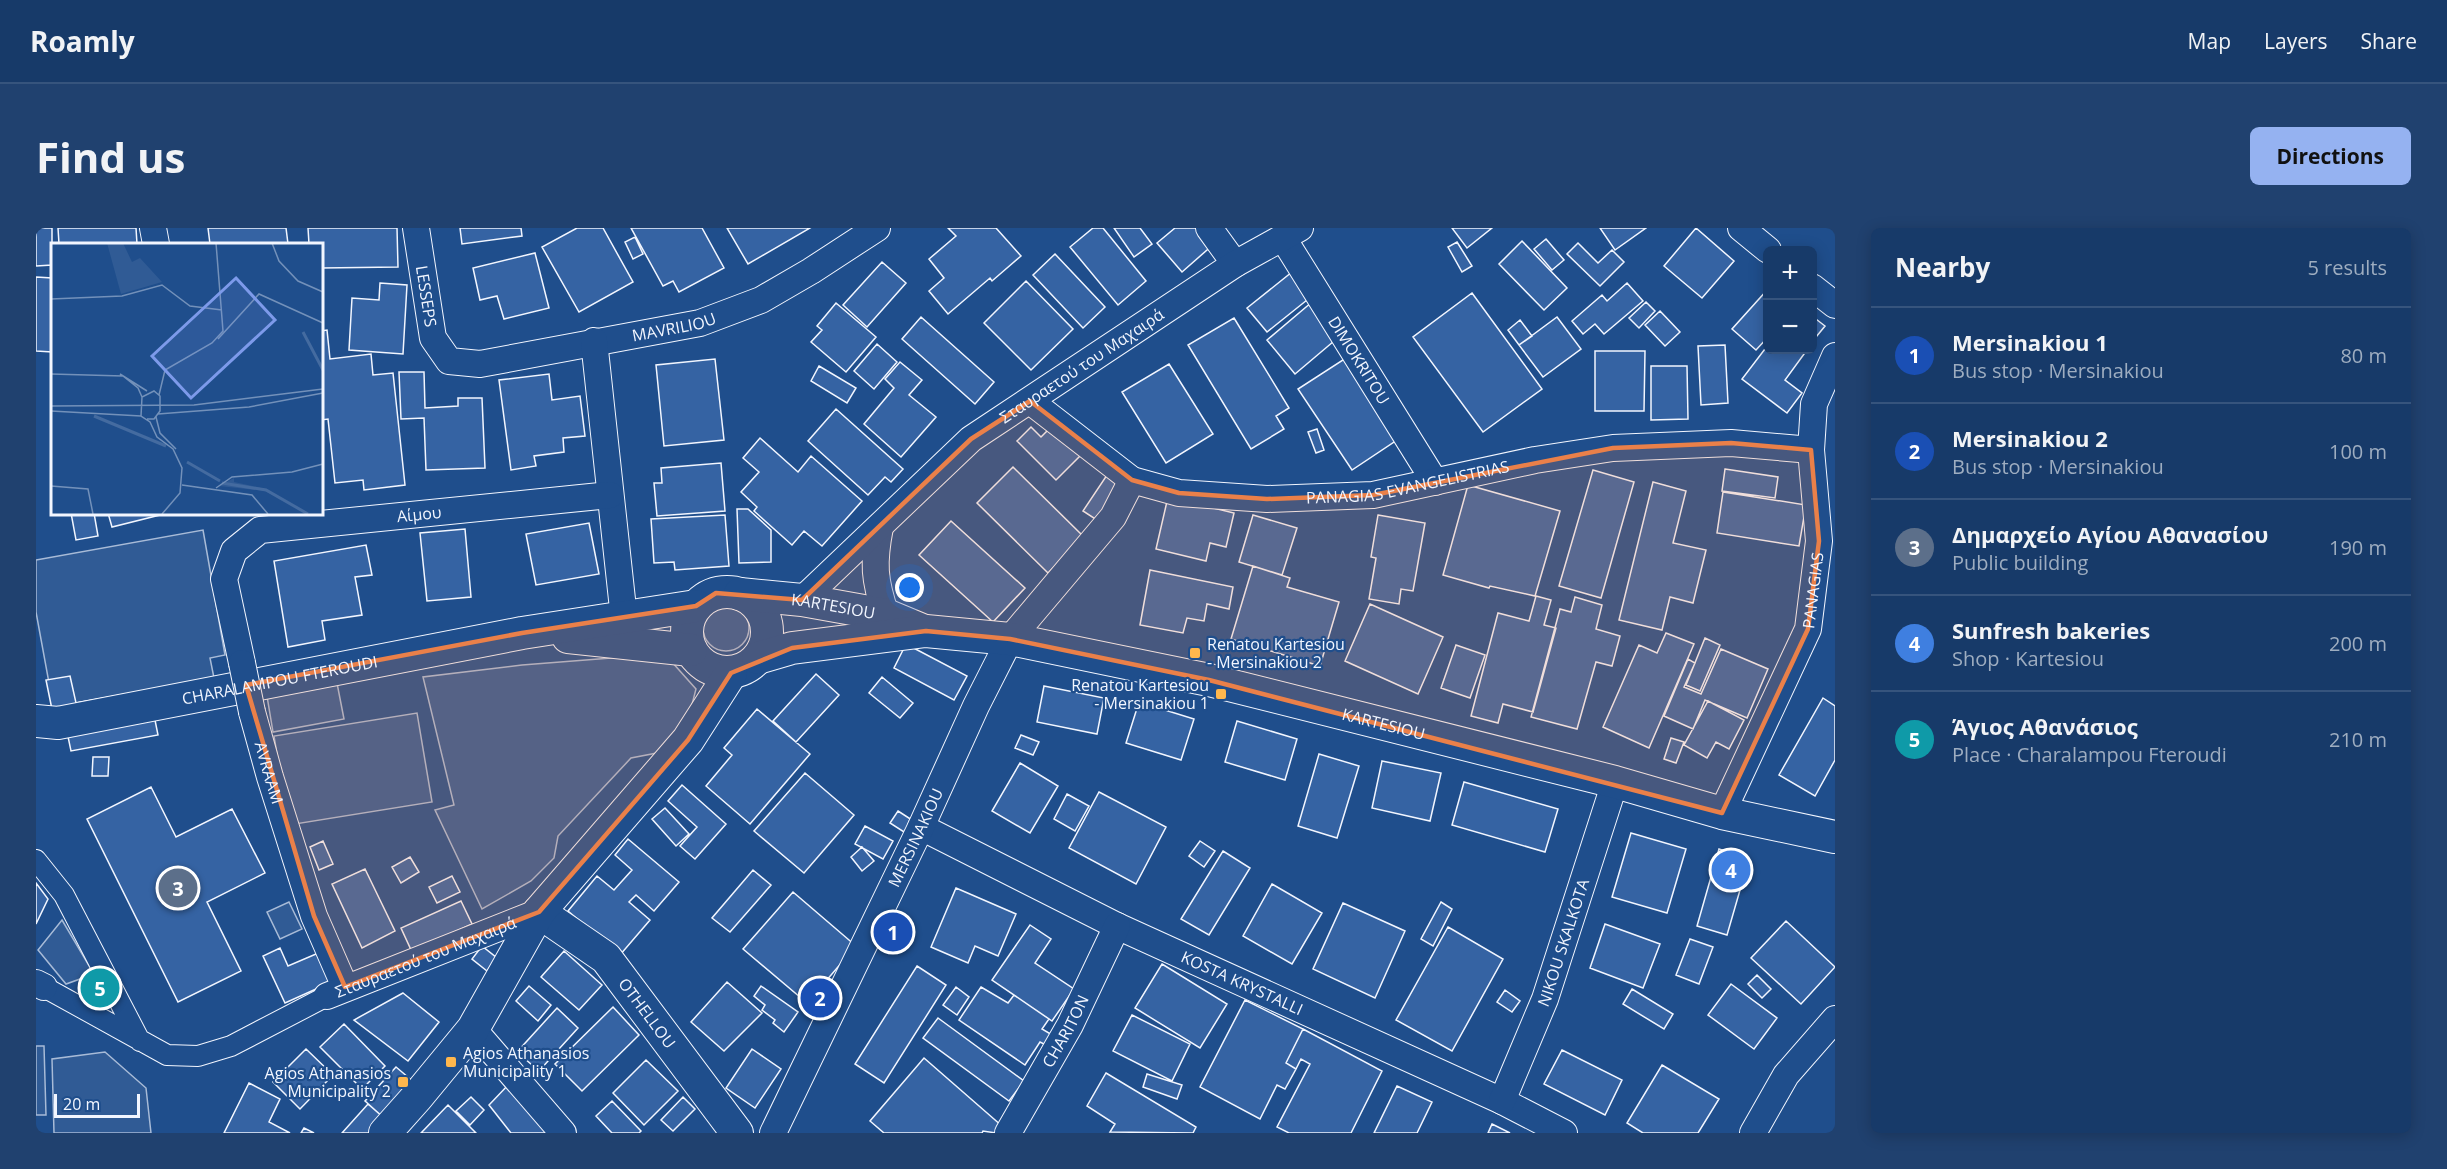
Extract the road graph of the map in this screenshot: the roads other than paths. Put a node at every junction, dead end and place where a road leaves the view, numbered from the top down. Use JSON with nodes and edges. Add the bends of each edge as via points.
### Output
{"nodes":[{"id":1,"x":153,"y":228,"type":"edge"},
{"id":2,"x":416,"y":228,"type":"edge"},
{"id":3,"x":877,"y":228,"type":"edge"},
{"id":4,"x":1209,"y":228,"type":"edge"},
{"id":5,"x":1741,"y":228,"type":"edge"},
{"id":6,"x":1292,"y":233,"type":"edge"},
{"id":7,"x":156,"y":243,"type":"edge"},
{"id":8,"x":1763,"y":246,"type":"edge"},
{"id":9,"x":1235,"y":264,"type":"junction"},
{"id":10,"x":1817,"y":291,"type":"edge"},
{"id":11,"x":1835,"y":305,"type":"edge"},
{"id":12,"x":594,"y":341,"type":"junction"},
{"id":13,"x":1835,"y":356,"type":"edge"},
{"id":14,"x":449,"y":361,"type":"joint"},
{"id":15,"x":1030,"y":401,"type":"junction"},
{"id":16,"x":1811,"y":450,"type":"junction"},
{"id":17,"x":1132,"y":480,"type":"junction"},
{"id":18,"x":1435,"y":482,"type":"junction"},
{"id":19,"x":610,"y":495,"type":"junction"},
{"id":20,"x":880,"y":527,"type":"junction"},
{"id":21,"x":234,"y":551,"type":"joint"},
{"id":22,"x":740,"y":594,"type":"junction"},
{"id":23,"x":802,"y":600,"type":"junction"},
{"id":24,"x":696,"y":606,"type":"junction"},
{"id":25,"x":886,"y":615,"type":"junction"},
{"id":26,"x":624,"y":618,"type":"junction"},
{"id":27,"x":926,"y":631,"type":"junction"},
{"id":28,"x":522,"y":633,"type":"junction"},
{"id":29,"x":1010,"y":639,"type":"junction"},
{"id":30,"x":691,"y":650,"type":"junction"},
{"id":31,"x":758,"y":658,"type":"junction"},
{"id":32,"x":730,"y":672,"type":"junction"},
{"id":33,"x":36,"y":721,"type":"edge"},
{"id":34,"x":1615,"y":782,"type":"junction"},
{"id":35,"x":1722,"y":813,"type":"junction"},
{"id":36,"x":921,"y":827,"type":"junction"},
{"id":37,"x":1835,"y":837,"type":"edge"},
{"id":38,"x":36,"y":860,"type":"edge"},
{"id":39,"x":538,"y":912,"type":"junction"},
{"id":40,"x":1117,"y":926,"type":"junction"},
{"id":41,"x":40,"y":985,"type":"edge"},
{"id":42,"x":336,"y":992,"type":"junction"},
{"id":43,"x":1835,"y":1019,"type":"edge"},
{"id":44,"x":473,"y":1029,"type":"junction"},
{"id":45,"x":140,"y":1041,"type":"junction"},
{"id":46,"x":1502,"y":1101,"type":"junction"},
{"id":47,"x":384,"y":1133,"type":"edge"},
{"id":48,"x":563,"y":1133,"type":"edge"},
{"id":49,"x":737,"y":1133,"type":"edge"},
{"id":50,"x":773,"y":1133,"type":"edge"},
{"id":51,"x":1008,"y":1133,"type":"edge"},
{"id":52,"x":1564,"y":1133,"type":"edge"},
{"id":53,"x":1753,"y":1133,"type":"edge"}],
"edges":[{"from":1,"to":7,"type":"street"},
{"from":2,"to":14,"type":"street","name":"LESSEPS","via":[[433,338]]},
{"from":3,"to":12,"type":"street","name":"MAVRILIOU","via":[[761,300],[700,323]]},
{"from":4,"to":9,"type":"street"},
{"from":5,"to":8,"type":"street"},
{"from":6,"to":9,"type":"street","name":"Σταυραετού του Μαχαιρά"},
{"from":6,"to":18,"type":"street","name":"DIMOKRITOU"},
{"from":9,"to":15,"type":"street","name":"Σταυραετού του Μαχαιρά"},
{"from":10,"to":11,"type":"street"},
{"from":12,"to":14,"type":"street","name":"MAVRILIOU","via":[[480,364]]},
{"from":12,"to":19,"type":"street"},
{"from":13,"to":16,"type":"street","name":"PANAGIAS","via":[[1814,404]]},
{"from":15,"to":17,"type":"street","name":"PANAGIAS EVANGELISTRIAS"},
{"from":15,"to":20,"type":"street","name":"Σταυραετού του Μαχαιρά","via":[[971,440]]},
{"from":16,"to":18,"type":"street","name":"PANAGIAS EVANGELISTRIAS","via":[[1731,443],[1613,448]]},
{"from":16,"to":35,"type":"street","name":"PANAGIAS","via":[[1819,541],[1808,629]]},
{"from":17,"to":18,"type":"street","name":"PANAGIAS EVANGELISTRIAS","via":[[1179,493],[1267,499],[1373,495]]},
{"from":17,"to":29,"type":"street","name":"MERSINAKIOU","via":[[1113,517]]},
{"from":19,"to":21,"type":"street","name":"Αίμου","via":[[260,530]]},
{"from":19,"to":26,"type":"street"},
{"from":20,"to":23,"type":"street","name":"Σταυραετού του Μαχαιρά"},
{"from":20,"to":25,"type":"street","via":[[874,556],[877,587]]},
{"from":21,"to":42,"type":"street","name":"AVRAAM","bridge":true,"via":[[224,579],[252,712]]},
{"from":22,"to":23,"type":"street","name":"KARTESIOU"},
{"from":22,"to":24,"type":"street","via":[[716,593]]},
{"from":22,"to":31,"type":"street","via":[[751,599],[766,621],[766,641]]},
{"from":23,"to":25,"type":"street","name":"KARTESIOU"},
{"from":24,"to":26,"type":"street","name":"CHARALAMPOU FTEROUDI"},
{"from":24,"to":30,"type":"street","via":[[687,627]]},
{"from":25,"to":27,"type":"street","name":"KARTESIOU"},
{"from":26,"to":28,"type":"street","name":"CHARALAMPOU FTEROUDI"},
{"from":27,"to":29,"type":"street","name":"KARTESIOU"},
{"from":27,"to":31,"type":"street","name":"KARTESIOU","via":[[792,648]]},
{"from":28,"to":30,"type":"street","name":"CHARALAMPOU FTEROUDI"},
{"from":28,"to":33,"type":"street","name":"CHARALAMPOU FTEROUDI","via":[[58,723]]},
{"from":29,"to":34,"type":"street","name":"KARTESIOU","via":[[1209,680]]},
{"from":29,"to":36,"type":"street","name":"MERSINAKIOU"},
{"from":30,"to":32,"type":"street","via":[[708,667]]},
{"from":31,"to":32,"type":"street","via":[[741,670]]},
{"from":32,"to":39,"type":"street","name":"Σταυραετού του Μαχαιρά","via":[[688,740]]},
{"from":34,"to":35,"type":"street","name":"KARTESIOU"},
{"from":34,"to":46,"type":"street","name":"NIKOU SKALKOTA","via":[[1545,999]]},
{"from":35,"to":37,"type":"street","name":"KARTESIOU"},
{"from":36,"to":40,"type":"street","name":"KOSTA KRYSTALLI"},
{"from":36,"to":50,"type":"street","name":"MERSINAKIOU"},
{"from":38,"to":45,"type":"street","via":[[64,896]]},
{"from":39,"to":42,"type":"street","name":"Σταυραετού του Μαχαιρά"},
{"from":39,"to":44,"type":"street"},
{"from":39,"to":49,"type":"street","name":"OTHELLOU","via":[[606,958]]},
{"from":40,"to":46,"type":"street","name":"KOSTA KRYSTALLI"},
{"from":40,"to":51,"type":"street","name":"CHARITON","via":[[1070,1025]]},
{"from":41,"to":45,"type":"street","name":"Σταυραετού του Μαχαιρά"},
{"from":42,"to":45,"type":"street","name":"Σταυραετού του Μαχαιρά","via":[[231,1046],[198,1056],[167,1055]]},
{"from":43,"to":53,"type":"street","via":[[1786,1075]]},
{"from":44,"to":47,"type":"street"},
{"from":44,"to":48,"type":"street"},
{"from":46,"to":52,"type":"street","name":"KOSTA KRYSTALLI"}]}
